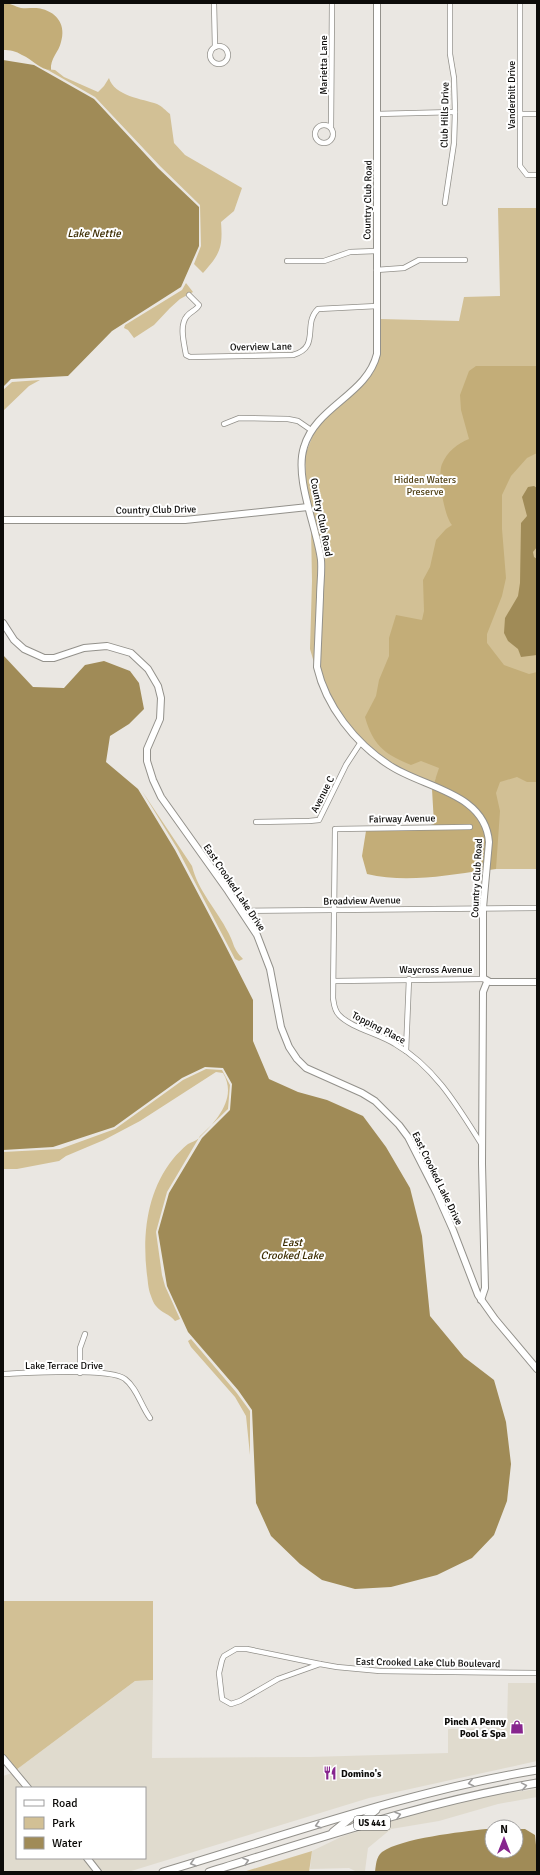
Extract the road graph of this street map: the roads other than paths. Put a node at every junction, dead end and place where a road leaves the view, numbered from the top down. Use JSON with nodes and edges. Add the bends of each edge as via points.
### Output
{"nodes":[{"id":1,"x":214,"y":3,"type":"edge"},
{"id":2,"x":332,"y":3,"type":"edge"},
{"id":3,"x":377,"y":3,"type":"edge"},
{"id":4,"x":450,"y":3,"type":"edge"},
{"id":5,"x":520,"y":3,"type":"edge"},
{"id":6,"x":215,"y":47,"type":"junction"},
{"id":7,"x":455,"y":112,"type":"junction"},
{"id":8,"x":377,"y":114,"type":"junction"},
{"id":9,"x":520,"y":114,"type":"junction"},
{"id":10,"x":537,"y":114,"type":"edge"},
{"id":11,"x":331,"y":128,"type":"junction"},
{"id":12,"x":537,"y":175,"type":"edge"},
{"id":13,"x":445,"y":203,"type":"dead end"},
{"id":14,"x":376,"y":251,"type":"junction"},
{"id":15,"x":465,"y":260,"type":"dead end"},
{"id":16,"x":288,"y":261,"type":"dead end"},
{"id":17,"x":376,"y":270,"type":"junction"},
{"id":18,"x":189,"y":295,"type":"dead end"},
{"id":19,"x":377,"y":306,"type":"junction"},
{"id":20,"x":224,"y":424,"type":"dead end"},
{"id":21,"x":311,"y":430,"type":"junction"},
{"id":22,"x":308,"y":507,"type":"junction"},
{"id":23,"x":3,"y":520,"type":"edge"},
{"id":24,"x":3,"y":623,"type":"edge"},
{"id":25,"x":361,"y":742,"type":"junction"},
{"id":26,"x":256,"y":822,"type":"dead end"},
{"id":27,"x":470,"y":827,"type":"dead end"},
{"id":28,"x":335,"y":829,"type":"joint"},
{"id":29,"x":483,"y":908,"type":"junction"},
{"id":30,"x":537,"y":908,"type":"edge"},
{"id":31,"x":334,"y":909,"type":"junction"},
{"id":32,"x":241,"y":911,"type":"junction"},
{"id":33,"x":408,"y":979,"type":"junction"},
{"id":34,"x":486,"y":980,"type":"junction"},
{"id":35,"x":334,"y":981,"type":"junction"},
{"id":36,"x":537,"y":982,"type":"edge"},
{"id":37,"x":406,"y":1051,"type":"junction"},
{"id":38,"x":482,"y":1145,"type":"junction"},
{"id":39,"x":482,"y":1300,"type":"junction"},
{"id":40,"x":85,"y":1334,"type":"dead end"},
{"id":41,"x":537,"y":1369,"type":"edge"},
{"id":42,"x":80,"y":1373,"type":"junction"},
{"id":43,"x":3,"y":1374,"type":"edge"},
{"id":44,"x":150,"y":1418,"type":"dead end"},
{"id":45,"x":320,"y":1664,"type":"junction"},
{"id":46,"x":537,"y":1673,"type":"edge"},
{"id":47,"x":3,"y":1758,"type":"edge"},
{"id":48,"x":537,"y":1770,"type":"edge"},
{"id":49,"x":537,"y":1784,"type":"edge"},
{"id":50,"x":27,"y":1787,"type":"edge"},
{"id":51,"x":381,"y":1806,"type":"junction"},
{"id":52,"x":355,"y":1814,"type":"junction"},
{"id":53,"x":354,"y":1828,"type":"junction"},
{"id":54,"x":328,"y":1836,"type":"junction"},
{"id":55,"x":88,"y":1859,"type":"edge"},
{"id":56,"x":98,"y":1872,"type":"edge"},
{"id":57,"x":163,"y":1872,"type":"edge"},
{"id":58,"x":209,"y":1872,"type":"edge"}],
"edges":[{"from":1,"to":6,"type":"street"},
{"from":2,"to":11,"type":"street","name":"Marietta Lane"},
{"from":3,"to":8,"type":"street","name":"Country Club Road"},
{"from":4,"to":7,"type":"street","name":"Club Hills Drive","via":[[450,54]]},
{"from":5,"to":9,"type":"street","name":"Vanderbilt Drive"},
{"from":6,"to":6,"type":"street","via":[[210,55],[211,60],[220,65],[228,60],[228,50],[224,47]]},
{"from":7,"to":8,"type":"street"},
{"from":7,"to":13,"type":"street","name":"Club Hills Drive","via":[[454,143]]},
{"from":8,"to":14,"type":"street","name":"Country Club Road"},
{"from":9,"to":10,"type":"street"},
{"from":9,"to":12,"type":"street","name":"Vanderbilt Drive","via":[[520,166],[527,174]]},
{"from":11,"to":11,"type":"street","via":[[334,132],[330,142],[319,142],[315,133],[317,128],[321,125]]},
{"from":14,"to":16,"type":"street","via":[[350,252],[324,261]]},
{"from":14,"to":17,"type":"street","name":"Country Club Road"},
{"from":15,"to":17,"type":"street","via":[[419,260],[404,268]]},
{"from":17,"to":19,"type":"street","name":"Country Club Road"},
{"from":18,"to":19,"type":"street","name":"Overview Lane","via":[[199,305],[188,315],[183,325],[186,355],[190,357],[293,355],[303,352],[308,345],[311,320],[318,309]]},
{"from":19,"to":21,"type":"street","name":"Country Club Road","via":[[377,354],[374,365],[367,377],[324,414]]},
{"from":20,"to":21,"type":"street","via":[[239,418],[288,419],[298,421]]},
{"from":21,"to":22,"type":"street","name":"Country Club Road","via":[[302,455]]},
{"from":22,"to":23,"type":"street","name":"Country Club Drive","via":[[185,520]]},
{"from":22,"to":25,"type":"street","name":"Country Club Road","via":[[321,562],[317,667],[320,681],[346,724]]},
{"from":24,"to":32,"type":"street","name":"East Crooked Lake Drive","via":[[14,640],[24,649],[39,656],[54,658],[84,648],[107,646],[131,653],[148,669],[158,686],[161,698],[160,719],[147,749],[152,780],[161,797]]},
{"from":25,"to":26,"type":"street","name":"Avenue C","via":[[346,765],[319,820]]},
{"from":25,"to":29,"type":"street","name":"Country Club Road","via":[[390,766],[458,798],[480,815],[489,842]]},
{"from":27,"to":28,"type":"street","name":"Fairway Avenue"},
{"from":28,"to":31,"type":"street","name":"Topping Place"},
{"from":29,"to":30,"type":"street","name":"Broadview Avenue"},
{"from":29,"to":31,"type":"street","name":"Broadview Avenue"},
{"from":29,"to":34,"type":"street","name":"Country Club Road"},
{"from":31,"to":32,"type":"street","name":"Broadview Avenue"},
{"from":31,"to":35,"type":"street","name":"Topping Place"},
{"from":32,"to":39,"type":"street","name":"East Crooked Lake Drive","via":[[257,935],[264,952],[275,989],[281,1027],[289,1047],[306,1068],[362,1093],[375,1101],[399,1125],[408,1137],[437,1194],[469,1276]]},
{"from":33,"to":34,"type":"street","name":"Waycross Avenue"},
{"from":33,"to":35,"type":"street","name":"Waycross Avenue"},
{"from":33,"to":37,"type":"street"},
{"from":34,"to":36,"type":"street","name":"Waycross Avenue"},
{"from":34,"to":38,"type":"street","name":"Country Club Road","via":[[483,992]]},
{"from":35,"to":37,"type":"street","name":"Topping Place","via":[[334,1004],[338,1014],[352,1024]]},
{"from":37,"to":38,"type":"street","name":"Topping Place","via":[[444,1086]]},
{"from":38,"to":39,"type":"street","name":"Country Club Road","via":[[485,1288]]},
{"from":39,"to":41,"type":"street","name":"East Crooked Lake Drive"},
{"from":40,"to":42,"type":"street","via":[[80,1348]]},
{"from":42,"to":43,"type":"street","name":"Lake Terrace Drive"},
{"from":42,"to":44,"type":"street","name":"Lake Terrace Drive","via":[[113,1374],[125,1378]]},
{"from":45,"to":45,"type":"street","name":"East Crooked Lake Club Boulevard","via":[[247,1649],[232,1650],[224,1656],[220,1666],[222,1699],[227,1703],[237,1703],[278,1679]]},
{"from":45,"to":46,"type":"street","name":"East Crooked Lake Club Boulevard","via":[[380,1671]]},
{"from":47,"to":50,"type":"street"},
{"from":48,"to":51,"type":"main road","number":"US 441","one_way":true,"via":[[483,1780]]},
{"from":53,"to":49,"type":"main road","number":"US 441","one_way":true,"via":[[452,1801]]},
{"from":51,"to":52,"type":"main road","number":"US 441"},
{"from":51,"to":53,"type":"main road"},
{"from":52,"to":54,"type":"main road"},
{"from":52,"to":57,"type":"main road","number":"US 441","one_way":true},
{"from":53,"to":54,"type":"main road","number":"US 441"},
{"from":58,"to":54,"type":"main road","number":"US 441","one_way":true},
{"from":55,"to":56,"type":"street"}]}
